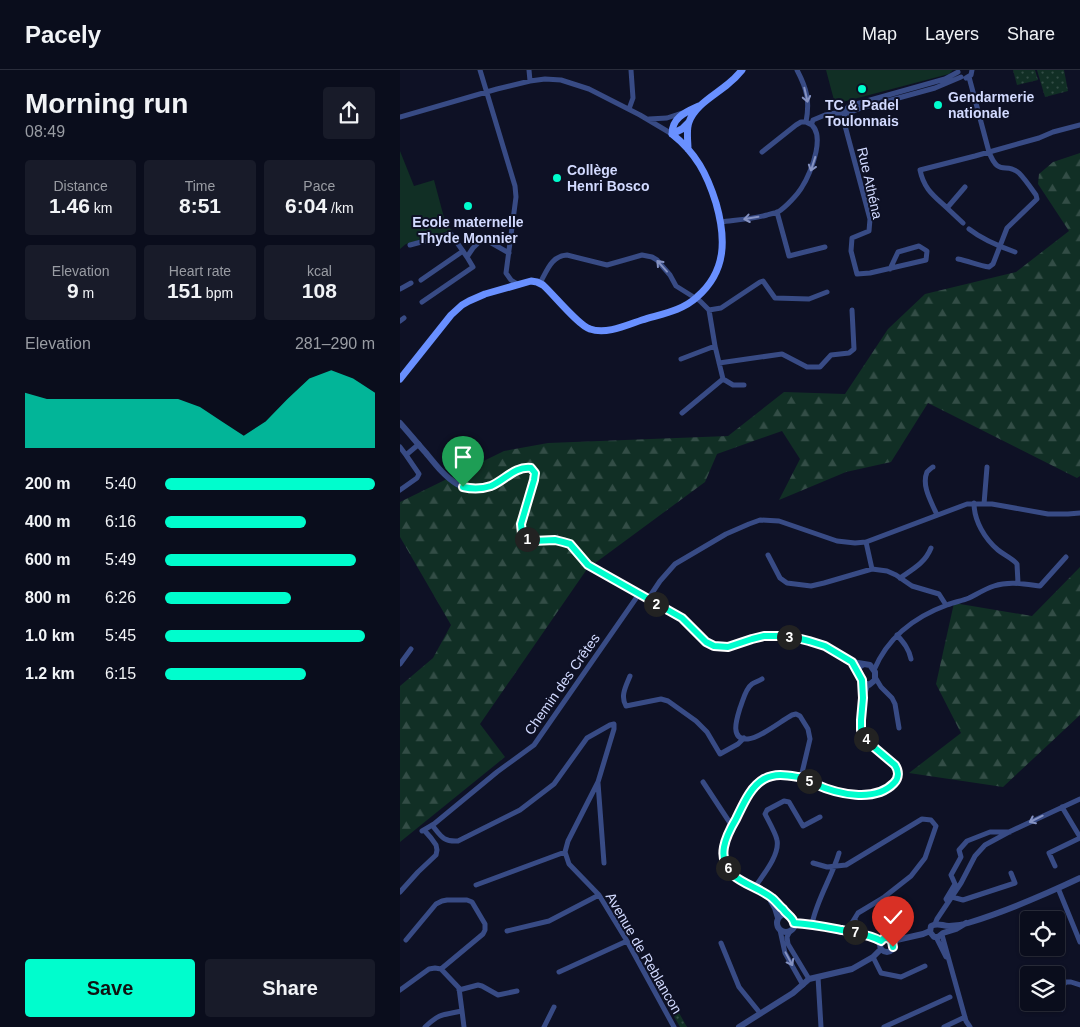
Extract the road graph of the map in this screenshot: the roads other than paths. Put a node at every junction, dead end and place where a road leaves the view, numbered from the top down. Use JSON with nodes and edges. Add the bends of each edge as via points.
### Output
{"nodes":[{"id":1,"x":480,"y":70,"type":"edge"},
{"id":2,"x":528,"y":70,"type":"edge"},
{"id":3,"x":631,"y":70,"type":"edge"},
{"id":4,"x":742,"y":70,"type":"edge"},
{"id":5,"x":797,"y":70,"type":"edge"},
{"id":6,"x":972,"y":70,"type":"edge"},
{"id":7,"x":959,"y":73,"type":"edge"},
{"id":8,"x":969,"y":76,"type":"junction"},
{"id":9,"x":530,"y":81,"type":"junction"},
{"id":10,"x":486,"y":92,"type":"junction"},
{"id":11,"x":702,"y":105,"type":"junction"},
{"id":12,"x":629,"y":109,"type":"junction"},
{"id":13,"x":682,"y":113,"type":"junction"},
{"id":14,"x":844,"y":113,"type":"junction"},
{"id":15,"x":400,"y":117,"type":"edge"},
{"id":16,"x":648,"y":119,"type":"junction"},
{"id":17,"x":689,"y":122,"type":"junction"},
{"id":18,"x":809,"y":123,"type":"junction"},
{"id":19,"x":1080,"y":125,"type":"edge"},
{"id":20,"x":672,"y":134,"type":"junction"},
{"id":21,"x":688,"y":149,"type":"junction"},
{"id":22,"x":762,"y":152,"type":"dead end"},
{"id":23,"x":989,"y":152,"type":"junction"},
{"id":24,"x":966,"y":187,"type":"dead end"},
{"id":25,"x":947,"y":208,"type":"junction"},
{"id":26,"x":777,"y":212,"type":"junction"},
{"id":27,"x":721,"y":222,"type":"junction"},
{"id":28,"x":962,"y":223,"type":"dead end"},
{"id":29,"x":969,"y":229,"type":"dead end"},
{"id":30,"x":410,"y":245,"type":"dead end"},
{"id":31,"x":825,"y":247,"type":"dead end"},
{"id":32,"x":1000,"y":247,"type":"junction"},
{"id":33,"x":463,"y":251,"type":"junction"},
{"id":34,"x":509,"y":252,"type":"junction"},
{"id":35,"x":1015,"y":252,"type":"dead end"},
{"id":36,"x":467,"y":257,"type":"junction"},
{"id":37,"x":958,"y":259,"type":"dead end"},
{"id":38,"x":890,"y":269,"type":"junction"},
{"id":39,"x":506,"y":273,"type":"junction"},
{"id":40,"x":420,"y":280,"type":"dead end"},
{"id":41,"x":411,"y":283,"type":"dead end"},
{"id":42,"x":540,"y":283,"type":"junction"},
{"id":43,"x":520,"y":285,"type":"junction"},
{"id":44,"x":504,"y":289,"type":"junction"},
{"id":45,"x":400,"y":290,"type":"edge"},
{"id":46,"x":828,"y":292,"type":"dead end"},
{"id":47,"x":696,"y":299,"type":"junction"},
{"id":48,"x":422,"y":302,"type":"dead end"},
{"id":49,"x":709,"y":310,"type":"junction"},
{"id":50,"x":852,"y":310,"type":"dead end"},
{"id":51,"x":715,"y":346,"type":"junction"},
{"id":52,"x":681,"y":359,"type":"dead end"},
{"id":53,"x":719,"y":363,"type":"junction"},
{"id":54,"x":400,"y":379,"type":"edge"},
{"id":55,"x":723,"y":379,"type":"junction"},
{"id":56,"x":744,"y":385,"type":"dead end"},
{"id":57,"x":682,"y":412,"type":"dead end"},
{"id":58,"x":400,"y":423,"type":"edge"},
{"id":59,"x":419,"y":444,"type":"junction"},
{"id":60,"x":400,"y":448,"type":"edge"},
{"id":61,"x":406,"y":455,"type":"junction"},
{"id":62,"x":933,"y":467,"type":"dead end"},
{"id":63,"x":986,"y":467,"type":"dead end"},
{"id":64,"x":400,"y":490,"type":"edge"},
{"id":65,"x":974,"y":504,"type":"junction"},
{"id":66,"x":984,"y":504,"type":"junction"},
{"id":67,"x":1080,"y":513,"type":"edge"},
{"id":68,"x":937,"y":514,"type":"junction"},
{"id":69,"x":866,"y":542,"type":"junction"},
{"id":70,"x":932,"y":548,"type":"dead end"},
{"id":71,"x":768,"y":554,"type":"dead end"},
{"id":72,"x":1066,"y":557,"type":"dead end"},
{"id":73,"x":872,"y":569,"type":"junction"},
{"id":74,"x":900,"y":578,"type":"junction"},
{"id":75,"x":1018,"y":583,"type":"junction"},
{"id":76,"x":639,"y":594,"type":"junction"},
{"id":77,"x":648,"y":599,"type":"junction"},
{"id":78,"x":946,"y":605,"type":"junction"},
{"id":79,"x":897,"y":635,"type":"junction"},
{"id":80,"x":411,"y":649,"type":"dead end"},
{"id":81,"x":881,"y":655,"type":"junction"},
{"id":82,"x":912,"y":659,"type":"dead end"},
{"id":83,"x":852,"y":662,"type":"junction"},
{"id":84,"x":400,"y":664,"type":"edge"},
{"id":85,"x":866,"y":664,"type":"junction"},
{"id":86,"x":858,"y":671,"type":"junction"},
{"id":87,"x":630,"y":676,"type":"dead end"},
{"id":88,"x":762,"y":679,"type":"dead end"},
{"id":89,"x":870,"y":679,"type":"junction"},
{"id":90,"x":899,"y":728,"type":"dead end"},
{"id":91,"x":744,"y":738,"type":"junction"},
{"id":92,"x":801,"y":777,"type":"junction"},
{"id":93,"x":598,"y":782,"type":"junction"},
{"id":94,"x":703,"y":782,"type":"dead end"},
{"id":95,"x":1080,"y":798,"type":"edge"},
{"id":96,"x":1062,"y":807,"type":"junction"},
{"id":97,"x":820,"y":817,"type":"dead end"},
{"id":98,"x":432,"y":825,"type":"junction"},
{"id":99,"x":732,"y":826,"type":"junction"},
{"id":100,"x":1010,"y":832,"type":"junction"},
{"id":101,"x":1080,"y":838,"type":"edge"},
{"id":102,"x":565,"y":852,"type":"junction"},
{"id":103,"x":839,"y":853,"type":"dead end"},
{"id":104,"x":604,"y":863,"type":"dead end"},
{"id":105,"x":813,"y":863,"type":"dead end"},
{"id":106,"x":835,"y":866,"type":"junction"},
{"id":107,"x":1054,"y":866,"type":"dead end"},
{"id":108,"x":1010,"y":873,"type":"dead end"},
{"id":109,"x":1080,"y":878,"type":"edge"},
{"id":110,"x":476,"y":885,"type":"dead end"},
{"id":111,"x":756,"y":888,"type":"junction"},
{"id":112,"x":1058,"y":888,"type":"junction"},
{"id":113,"x":400,"y":892,"type":"edge"},
{"id":114,"x":766,"y":894,"type":"junction"},
{"id":115,"x":599,"y":895,"type":"junction"},
{"id":116,"x":952,"y":897,"type":"junction"},
{"id":117,"x":948,"y":902,"type":"junction"},
{"id":118,"x":787,"y":915,"type":"junction"},
{"id":119,"x":778,"y":918,"type":"junction"},
{"id":120,"x":855,"y":919,"type":"junction"},
{"id":121,"x":794,"y":923,"type":"junction"},
{"id":122,"x":812,"y":924,"type":"junction"},
{"id":123,"x":780,"y":930,"type":"junction"},
{"id":124,"x":507,"y":931,"type":"dead end"},
{"id":125,"x":790,"y":931,"type":"junction"},
{"id":126,"x":847,"y":931,"type":"junction"},
{"id":127,"x":938,"y":931,"type":"junction"},
{"id":128,"x":858,"y":933,"type":"junction"},
{"id":129,"x":406,"y":940,"type":"dead end"},
{"id":130,"x":627,"y":941,"type":"junction"},
{"id":131,"x":881,"y":941,"type":"junction"},
{"id":132,"x":1080,"y":942,"type":"edge"},
{"id":133,"x":721,"y":943,"type":"dead end"},
{"id":134,"x":893,"y":943,"type":"junction"},
{"id":135,"x":882,"y":949,"type":"junction"},
{"id":136,"x":873,"y":957,"type":"junction"},
{"id":137,"x":925,"y":966,"type":"dead end"},
{"id":138,"x":441,"y":969,"type":"junction"},
{"id":139,"x":559,"y":972,"type":"dead end"},
{"id":140,"x":818,"y":976,"type":"junction"},
{"id":141,"x":809,"y":979,"type":"junction"},
{"id":142,"x":1065,"y":983,"type":"edge"},
{"id":143,"x":803,"y":985,"type":"junction"},
{"id":144,"x":1080,"y":985,"type":"edge"},
{"id":145,"x":400,"y":990,"type":"edge"},
{"id":146,"x":460,"y":990,"type":"junction"},
{"id":147,"x":517,"y":991,"type":"dead end"},
{"id":148,"x":950,"y":997,"type":"dead end"},
{"id":149,"x":554,"y":1007,"type":"dead end"},
{"id":150,"x":462,"y":1011,"type":"junction"},
{"id":151,"x":760,"y":1013,"type":"junction"},
{"id":152,"x":965,"y":1017,"type":"junction"},
{"id":153,"x":425,"y":1027,"type":"edge"},
{"id":154,"x":464,"y":1027,"type":"edge"},
{"id":155,"x":544,"y":1027,"type":"edge"},
{"id":156,"x":674,"y":1027,"type":"edge"},
{"id":157,"x":739,"y":1027,"type":"edge"},
{"id":158,"x":821,"y":1027,"type":"edge"},
{"id":159,"x":884,"y":1027,"type":"edge"},
{"id":160,"x":944,"y":1027,"type":"edge"},
{"id":161,"x":970,"y":1027,"type":"edge"}],
"edges":[{"from":1,"to":10,"type":"street"},
{"from":2,"to":9,"type":"street"},
{"from":3,"to":12,"type":"street","via":[[633,98]]},
{"from":4,"to":11,"type":"main road"},
{"from":5,"to":18,"type":"street","one_way":true,"via":[[808,100]]},
{"from":6,"to":8,"type":"street"},
{"from":7,"to":8,"type":"street","via":[[965,78]]},
{"from":7,"to":14,"type":"street","via":[[935,88]]},
{"from":8,"to":23,"type":"street"},
{"from":9,"to":10,"type":"street"},
{"from":9,"to":12,"type":"street","via":[[561,80],[589,89]]},
{"from":10,"to":15,"type":"street"},
{"from":10,"to":34,"type":"street","via":[[515,186]]},
{"from":11,"to":13,"type":"main road"},
{"from":11,"to":17,"type":"main road"},
{"from":12,"to":16,"type":"street"},
{"from":13,"to":16,"type":"street"},
{"from":13,"to":20,"type":"main road","via":[[674,123]]},
{"from":14,"to":18,"type":"street","via":[[825,115]]},
{"from":14,"to":38,"type":"street","name":"Rue Athéna","via":[[870,219],[869,231],[852,238],[851,250],[857,274]]},
{"from":16,"to":20,"type":"street"},
{"from":17,"to":20,"type":"main road"},
{"from":17,"to":21,"type":"main road"},
{"from":18,"to":22,"type":"street","via":[[796,125]]},
{"from":18,"to":26,"type":"street","one_way":true,"via":[[817,135],[814,162],[802,188]]},
{"from":19,"to":23,"type":"street"},
{"from":20,"to":21,"type":"main road"},
{"from":21,"to":27,"type":"main road","via":[[709,182]]},
{"from":23,"to":25,"type":"street","via":[[920,170],[930,192]]},
{"from":23,"to":32,"type":"street","via":[[996,166],[1018,173],[1037,199],[1007,228]]},
{"from":24,"to":25,"type":"street"},
{"from":25,"to":28,"type":"street"},
{"from":26,"to":27,"type":"street","one_way":true},
{"from":26,"to":31,"type":"street","via":[[789,256]]},
{"from":27,"to":47,"type":"main road","via":[[723,244],[720,261],[712,280]]},
{"from":29,"to":32,"type":"street"},
{"from":30,"to":33,"type":"street","via":[[451,234]]},
{"from":32,"to":35,"type":"street"},
{"from":32,"to":37,"type":"street","via":[[989,267]]},
{"from":33,"to":36,"type":"street"},
{"from":33,"to":40,"type":"street"},
{"from":34,"to":36,"type":"street","via":[[481,240]]},
{"from":34,"to":39,"type":"street"},
{"from":36,"to":48,"type":"street","via":[[473,267]]},
{"from":38,"to":38,"type":"street","name":"Rue Athéna","via":[[926,260],[927,251],[919,246],[898,252]]},
{"from":39,"to":43,"type":"street"},
{"from":39,"to":44,"type":"street"},
{"from":41,"to":45,"type":"street"},
{"from":42,"to":43,"type":"main road"},
{"from":42,"to":47,"type":"main road","via":[[583,326],[598,331],[665,314]]},
{"from":47,"to":42,"type":"street","one_way":true,"via":[[676,286],[657,260],[647,255],[607,265],[562,255],[552,262]]},
{"from":43,"to":44,"type":"main road"},
{"from":44,"to":54,"type":"main road","via":[[469,300],[456,309]]},
{"from":46,"to":49,"type":"street","via":[[809,299],[775,298],[764,281],[721,308]]},
{"from":47,"to":49,"type":"street"},
{"from":49,"to":51,"type":"street"},
{"from":50,"to":53,"type":"street","via":[[854,349],[849,353],[831,355],[820,367],[807,367],[782,354]]},
{"from":51,"to":52,"type":"street"},
{"from":51,"to":53,"type":"street"},
{"from":53,"to":55,"type":"street"},
{"from":55,"to":56,"type":"street","via":[[734,385]]},
{"from":55,"to":57,"type":"street"},
{"from":58,"to":59,"type":"street"},
{"from":59,"to":61,"type":"street"},
{"from":59,"to":76,"type":"street","via":[[445,476],[463,487],[490,486],[521,469],[531,468],[535,476],[521,524],[526,539],[570,544],[588,565]]},
{"from":60,"to":61,"type":"street"},
{"from":61,"to":64,"type":"street","via":[[419,474]]},
{"from":62,"to":68,"type":"street","via":[[927,472],[926,484]]},
{"from":63,"to":66,"type":"street"},
{"from":65,"to":66,"type":"street"},
{"from":65,"to":68,"type":"street"},
{"from":65,"to":75,"type":"street","via":[[985,535],[1017,564]]},
{"from":66,"to":67,"type":"street","via":[[1048,514]]},
{"from":68,"to":69,"type":"street"},
{"from":69,"to":73,"type":"street"},
{"from":69,"to":77,"type":"street","via":[[837,541],[779,521],[760,520],[726,534],[675,564]]},
{"from":70,"to":74,"type":"street","via":[[918,566]]},
{"from":71,"to":73,"type":"street","via":[[780,578],[787,583],[811,586]]},
{"from":72,"to":75,"type":"street","via":[[1040,586]]},
{"from":73,"to":74,"type":"street"},
{"from":74,"to":78,"type":"street","via":[[912,586],[939,594]]},
{"from":75,"to":78,"type":"street","via":[[994,586]]},
{"from":76,"to":77,"type":"street"},
{"from":76,"to":98,"type":"street","name":"Chemin des Crêtes","via":[[534,744]]},
{"from":77,"to":83,"type":"street","via":[[682,618],[714,646],[728,647],[764,636],[793,637],[825,646]]},
{"from":78,"to":79,"type":"street","via":[[910,624]]},
{"from":79,"to":81,"type":"street"},
{"from":79,"to":82,"type":"street"},
{"from":80,"to":84,"type":"street"},
{"from":81,"to":85,"type":"street"},
{"from":81,"to":89,"type":"street"},
{"from":83,"to":85,"type":"street"},
{"from":83,"to":86,"type":"street"},
{"from":85,"to":86,"type":"street"},
{"from":85,"to":89,"type":"street","via":[[872,667]]},
{"from":86,"to":89,"type":"street"},
{"from":87,"to":91,"type":"street","via":[[623,697],[626,706],[661,699],[668,701],[707,732],[720,754]]},
{"from":88,"to":91,"type":"street","via":[[751,684],[744,695],[735,725],[736,732]]},
{"from":89,"to":90,"type":"street","via":[[892,698]]},
{"from":89,"to":92,"type":"street","via":[[863,698],[861,730],[869,743],[895,765],[898,779],[884,790],[856,796],[816,785]]},
{"from":91,"to":92,"type":"street","via":[[750,739],[792,715],[800,716],[810,739]]},
{"from":92,"to":99,"type":"street","via":[[783,774],[764,779],[751,792]]},
{"from":93,"to":98,"type":"street","via":[[614,724],[587,738],[554,784],[520,810],[458,841],[443,839]]},
{"from":93,"to":102,"type":"street"},
{"from":93,"to":104,"type":"street"},
{"from":94,"to":99,"type":"street"},
{"from":95,"to":96,"type":"street"},
{"from":96,"to":100,"type":"street","one_way":true},
{"from":96,"to":101,"type":"street"},
{"from":97,"to":111,"type":"street","via":[[803,826],[789,802],[784,801],[767,810],[765,814],[777,839],[776,849]]},
{"from":98,"to":113,"type":"street","name":"Chemin des Crêtes","via":[[423,831],[436,845],[436,855]]},
{"from":99,"to":111,"type":"street","via":[[724,842],[726,865],[733,875]]},
{"from":100,"to":116,"type":"street","via":[[985,845],[975,856]]},
{"from":100,"to":117,"type":"street","via":[[990,832],[967,841],[959,850],[961,857],[952,875],[955,884],[946,899]]},
{"from":101,"to":107,"type":"street","via":[[1049,853]]},
{"from":102,"to":110,"type":"street"},
{"from":102,"to":115,"type":"street","name":"Avenue de Reblancon","via":[[569,864]]},
{"from":103,"to":106,"type":"street"},
{"from":105,"to":106,"type":"street"},
{"from":106,"to":120,"type":"street","via":[[846,865],[922,819],[931,820],[936,826],[925,858],[911,876],[858,913]]},
{"from":106,"to":122,"type":"street"},
{"from":108,"to":116,"type":"street","via":[[1015,883],[962,900]]},
{"from":109,"to":112,"type":"street"},
{"from":111,"to":114,"type":"street"},
{"from":112,"to":127,"type":"street","via":[[956,929]]},
{"from":112,"to":132,"type":"street"},
{"from":114,"to":118,"type":"street"},
{"from":114,"to":119,"type":"street"},
{"from":115,"to":124,"type":"street","via":[[549,921]]},
{"from":115,"to":130,"type":"street","name":"Avenue de Reblancon"},
{"from":116,"to":117,"type":"street"},
{"from":117,"to":127,"type":"street","via":[[940,915]]},
{"from":118,"to":119,"type":"street"},
{"from":118,"to":121,"type":"street"},
{"from":119,"to":123,"type":"street"},
{"from":120,"to":126,"type":"street"},
{"from":120,"to":128,"type":"street"},
{"from":121,"to":122,"type":"street"},
{"from":121,"to":125,"type":"street"},
{"from":122,"to":126,"type":"street"},
{"from":123,"to":125,"type":"street"},
{"from":123,"to":143,"type":"street","one_way":true,"via":[[785,952]]},
{"from":125,"to":141,"type":"street","via":[[788,944]]},
{"from":126,"to":128,"type":"street"},
{"from":127,"to":134,"type":"street"},
{"from":127,"to":152,"type":"street"},
{"from":128,"to":131,"type":"street"},
{"from":129,"to":138,"type":"street","via":[[438,903],[472,902],[484,921],[484,932]]},
{"from":130,"to":139,"type":"street"},
{"from":130,"to":156,"type":"street","name":"Avenue de Reblancon"},
{"from":131,"to":134,"type":"street","via":[[888,938]]},
{"from":131,"to":135,"type":"street"},
{"from":133,"to":151,"type":"street","via":[[738,987]]},
{"from":134,"to":135,"type":"street","via":[[890,950]]},
{"from":135,"to":136,"type":"street"},
{"from":136,"to":137,"type":"street","via":[[881,973],[901,977]]},
{"from":136,"to":140,"type":"street","via":[[852,969]]},
{"from":138,"to":145,"type":"street","via":[[429,969]]},
{"from":138,"to":146,"type":"street"},
{"from":140,"to":141,"type":"street"},
{"from":140,"to":158,"type":"street"},
{"from":141,"to":143,"type":"street"},
{"from":142,"to":144,"type":"street"},
{"from":143,"to":151,"type":"street"},
{"from":146,"to":147,"type":"street","via":[[478,985],[498,995]]},
{"from":146,"to":150,"type":"street"},
{"from":148,"to":159,"type":"street"},
{"from":149,"to":155,"type":"street"},
{"from":150,"to":153,"type":"street","via":[[439,1015]]},
{"from":150,"to":154,"type":"street"},
{"from":151,"to":157,"type":"street"},
{"from":152,"to":160,"type":"street"},
{"from":152,"to":161,"type":"street"}]}
